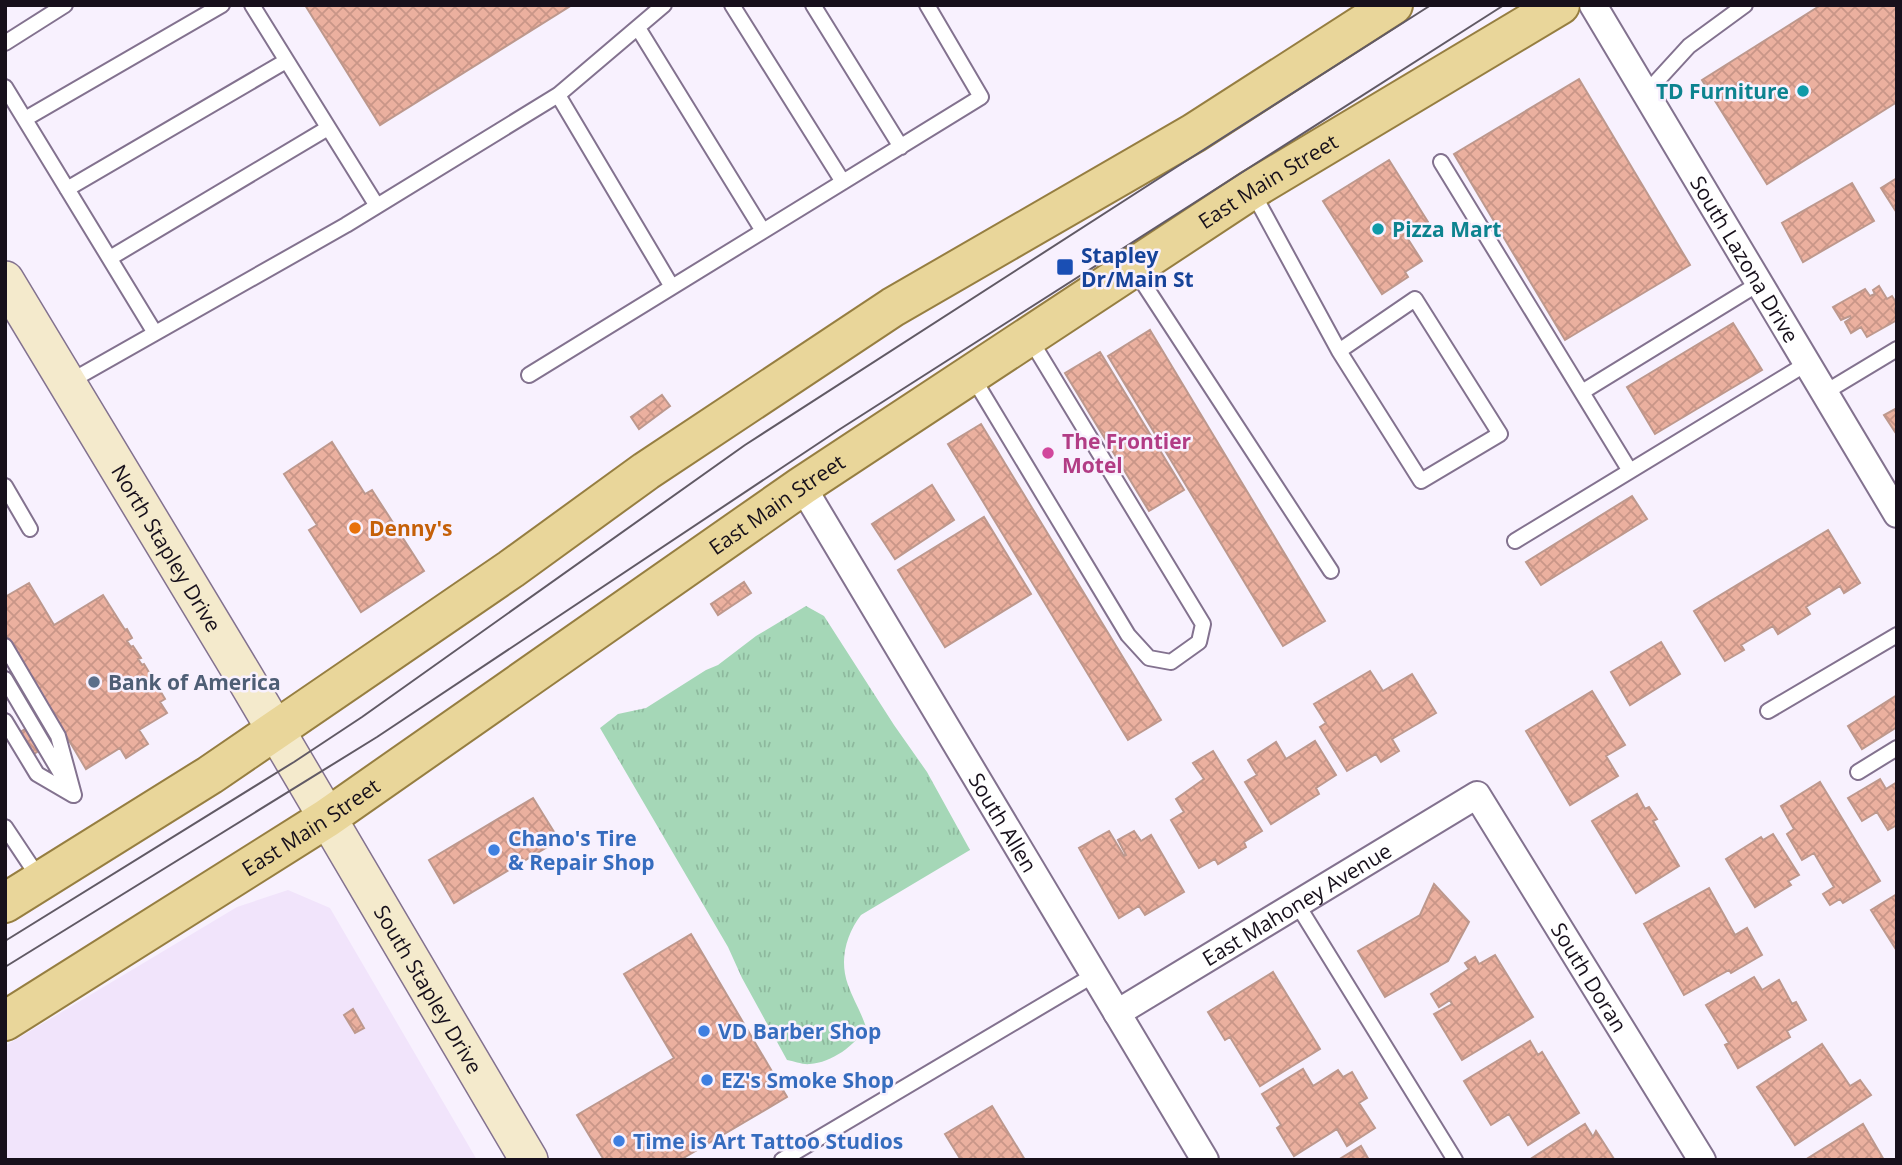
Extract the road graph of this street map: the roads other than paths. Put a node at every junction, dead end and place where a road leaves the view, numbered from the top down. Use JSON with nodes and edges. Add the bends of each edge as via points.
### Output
{"nodes":[{"id":1,"x":65,"y":5,"type":"edge"},
{"id":2,"x":222,"y":5,"type":"edge"},
{"id":3,"x":252,"y":5,"type":"edge"},
{"id":4,"x":664,"y":5,"type":"edge"},
{"id":5,"x":732,"y":5,"type":"edge"},
{"id":6,"x":813,"y":5,"type":"edge"},
{"id":7,"x":927,"y":5,"type":"edge"},
{"id":8,"x":1393,"y":5,"type":"edge"},
{"id":9,"x":1560,"y":5,"type":"edge"},
{"id":10,"x":1593,"y":5,"type":"edge"},
{"id":11,"x":1745,"y":5,"type":"edge"},
{"id":12,"x":638,"y":28,"type":"junction"},
{"id":13,"x":5,"y":43,"type":"edge"},
{"id":14,"x":286,"y":61,"type":"junction"},
{"id":15,"x":5,"y":87,"type":"edge"},
{"id":16,"x":1646,"y":93,"type":"junction"},
{"id":17,"x":558,"y":95,"type":"junction"},
{"id":18,"x":24,"y":119,"type":"junction"},
{"id":19,"x":328,"y":128,"type":"junction"},
{"id":20,"x":901,"y":146,"type":"junction"},
{"id":21,"x":1441,"y":162,"type":"dead end"},
{"id":22,"x":843,"y":182,"type":"junction"},
{"id":23,"x":68,"y":189,"type":"junction"},
{"id":24,"x":1251,"y":190,"type":"junction"},
{"id":25,"x":377,"y":206,"type":"junction"},
{"id":26,"x":763,"y":231,"type":"junction"},
{"id":27,"x":110,"y":258,"type":"junction"},
{"id":28,"x":1133,"y":268,"type":"junction"},
{"id":29,"x":1758,"y":284,"type":"junction"},
{"id":30,"x":672,"y":287,"type":"junction"},
{"id":31,"x":10,"y":298,"type":"edge"},
{"id":32,"x":155,"y":333,"type":"junction"},
{"id":33,"x":1029,"y":337,"type":"junction"},
{"id":34,"x":1897,"y":349,"type":"edge"},
{"id":35,"x":1339,"y":351,"type":"junction"},
{"id":36,"x":1806,"y":364,"type":"junction"},
{"id":37,"x":971,"y":374,"type":"junction"},
{"id":38,"x":529,"y":375,"type":"dead end"},
{"id":39,"x":68,"y":383,"type":"junction"},
{"id":40,"x":1582,"y":392,"type":"junction"},
{"id":41,"x":1824,"y":393,"type":"junction"},
{"id":42,"x":1630,"y":471,"type":"junction"},
{"id":43,"x":5,"y":486,"type":"edge"},
{"id":44,"x":802,"y":486,"type":"junction"},
{"id":45,"x":1896,"y":512,"type":"edge"},
{"id":46,"x":30,"y":529,"type":"dead end"},
{"id":47,"x":1515,"y":541,"type":"dead end"},
{"id":48,"x":1331,"y":571,"type":"dead end"},
{"id":49,"x":1897,"y":635,"type":"edge"},
{"id":50,"x":5,"y":646,"type":"edge"},
{"id":51,"x":5,"y":679,"type":"edge"},
{"id":52,"x":1769,"y":710,"type":"dead end"},
{"id":53,"x":5,"y":721,"type":"edge"},
{"id":54,"x":276,"y":730,"type":"junction"},
{"id":55,"x":1897,"y":748,"type":"edge"},
{"id":56,"x":1858,"y":772,"type":"dead end"},
{"id":57,"x":74,"y":795,"type":"junction"},
{"id":58,"x":1477,"y":795,"type":"joint"},
{"id":59,"x":327,"y":818,"type":"junction"},
{"id":60,"x":5,"y":827,"type":"edge"},
{"id":61,"x":41,"y":881,"type":"junction"},
{"id":62,"x":5,"y":903,"type":"edge"},
{"id":63,"x":1297,"y":904,"type":"junction"},
{"id":64,"x":1094,"y":975,"type":"junction"},
{"id":65,"x":1117,"y":1013,"type":"junction"},
{"id":66,"x":5,"y":1021,"type":"edge"},
{"id":67,"x":529,"y":1160,"type":"edge"},
{"id":68,"x":782,"y":1160,"type":"edge"},
{"id":69,"x":1205,"y":1160,"type":"edge"},
{"id":70,"x":1455,"y":1160,"type":"edge"},
{"id":71,"x":1702,"y":1160,"type":"edge"}],
"edges":[{"from":1,"to":13,"type":"lane"},
{"from":2,"to":18,"type":"lane"},
{"from":3,"to":14,"type":"lane"},
{"from":4,"to":12,"type":"lane"},
{"from":5,"to":22,"type":"lane"},
{"from":6,"to":20,"type":"lane"},
{"from":7,"to":20,"type":"lane","via":[[981,97]]},
{"from":8,"to":54,"type":"main road","via":[[1194,133],[893,307],[646,471]]},
{"from":9,"to":24,"type":"main road","name":"East Main Street"},
{"from":10,"to":16,"type":"street","name":"South Lazona Drive"},
{"from":11,"to":16,"type":"lane","via":[[1689,47]]},
{"from":12,"to":17,"type":"lane"},
{"from":12,"to":26,"type":"lane"},
{"from":14,"to":19,"type":"lane"},
{"from":14,"to":23,"type":"lane"},
{"from":15,"to":18,"type":"lane"},
{"from":16,"to":29,"type":"street","name":"South Lazona Drive"},
{"from":17,"to":25,"type":"lane"},
{"from":17,"to":30,"type":"lane"},
{"from":18,"to":23,"type":"lane"},
{"from":19,"to":25,"type":"lane"},
{"from":19,"to":27,"type":"lane"},
{"from":20,"to":22,"type":"lane"},
{"from":21,"to":40,"type":"lane"},
{"from":22,"to":26,"type":"lane"},
{"from":23,"to":27,"type":"lane"},
{"from":24,"to":28,"type":"main road","name":"East Main Street"},
{"from":24,"to":35,"type":"lane"},
{"from":25,"to":32,"type":"lane"},
{"from":26,"to":30,"type":"lane"},
{"from":27,"to":32,"type":"lane"},
{"from":28,"to":33,"type":"main road","name":"East Main Street"},
{"from":28,"to":48,"type":"lane"},
{"from":29,"to":36,"type":"street","name":"South Lazona Drive"},
{"from":29,"to":40,"type":"lane"},
{"from":30,"to":38,"type":"lane"},
{"from":31,"to":39,"type":"main road","name":"North Stapley Drive"},
{"from":32,"to":39,"type":"lane"},
{"from":33,"to":37,"type":"main road","name":"East Main Street"},
{"from":33,"to":37,"type":"lane","via":[[1203,624],[1199,642],[1171,662],[1149,658],[1128,635]]},
{"from":34,"to":41,"type":"lane"},
{"from":35,"to":35,"type":"lane","via":[[1421,481],[1500,434],[1415,299]]},
{"from":36,"to":41,"type":"street","name":"South Lazona Drive"},
{"from":36,"to":42,"type":"lane"},
{"from":37,"to":44,"type":"main road","name":"East Main Street"},
{"from":39,"to":54,"type":"main road","name":"North Stapley Drive"},
{"from":40,"to":42,"type":"lane"},
{"from":41,"to":45,"type":"street","name":"South Lazona Drive"},
{"from":42,"to":47,"type":"lane"},
{"from":43,"to":46,"type":"lane"},
{"from":44,"to":59,"type":"main road","name":"East Main Street"},
{"from":44,"to":64,"type":"street","name":"South Allen"},
{"from":49,"to":52,"type":"lane"},
{"from":50,"to":57,"type":"lane","via":[[58,736]]},
{"from":51,"to":57,"type":"lane"},
{"from":53,"to":57,"type":"lane","via":[[37,774]]},
{"from":54,"to":59,"type":"main road","name":"North Stapley Drive"},
{"from":54,"to":61,"type":"main road"},
{"from":55,"to":56,"type":"lane"},
{"from":58,"to":63,"type":"street","name":"East Mahoney Avenue"},
{"from":58,"to":71,"type":"street","name":"South Doran"},
{"from":59,"to":66,"type":"main road","name":"East Main Street"},
{"from":59,"to":67,"type":"main road","name":"South Stapley Drive"},
{"from":60,"to":61,"type":"lane"},
{"from":61,"to":62,"type":"main road"},
{"from":63,"to":65,"type":"street","name":"East Mahoney Avenue"},
{"from":63,"to":70,"type":"lane"},
{"from":64,"to":65,"type":"street","name":"South Allen"},
{"from":64,"to":68,"type":"lane"},
{"from":65,"to":69,"type":"street","name":"South Allen"}]}
